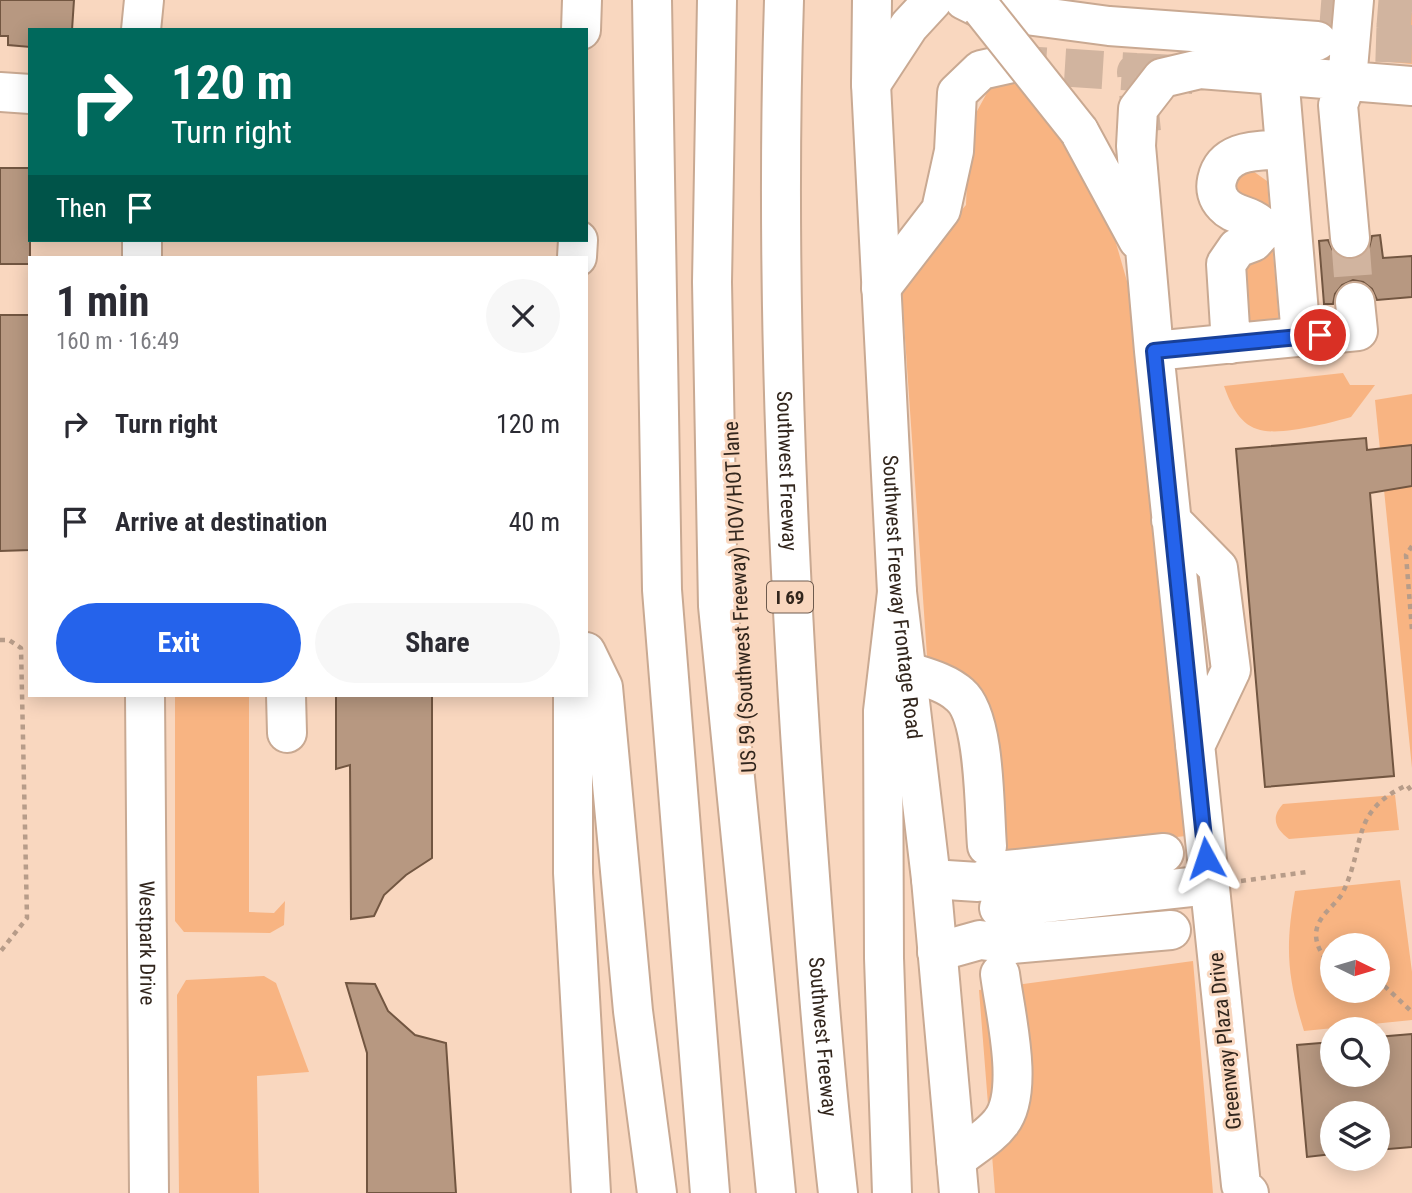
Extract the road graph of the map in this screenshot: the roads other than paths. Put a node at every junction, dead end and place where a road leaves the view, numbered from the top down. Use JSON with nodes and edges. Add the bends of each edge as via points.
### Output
{"nodes":[{"id":1,"x":144,"y":0,"type":"edge"},
{"id":2,"x":582,"y":0,"type":"edge"},
{"id":3,"x":652,"y":0,"type":"edge"},
{"id":4,"x":718,"y":0,"type":"edge"},
{"id":5,"x":734,"y":0,"type":"edge"},
{"id":6,"x":784,"y":0,"type":"edge"},
{"id":7,"x":872,"y":0,"type":"edge"},
{"id":8,"x":933,"y":0,"type":"edge"},
{"id":9,"x":1354,"y":0,"type":"edge"},
{"id":10,"x":973,"y":4,"type":"edge"},
{"id":11,"x":141,"y":28,"type":"edge"},
{"id":12,"x":581,"y":28,"type":"edge"},
{"id":13,"x":1317,"y":41,"type":"tunnel mouth"},
{"id":14,"x":998,"y":55,"type":"dead end"},
{"id":15,"x":1279,"y":75,"type":"junction"},
{"id":16,"x":1347,"y":80,"type":"junction"},
{"id":17,"x":871,"y":84,"type":"junction"},
{"id":18,"x":1412,"y":86,"type":"edge"},
{"id":19,"x":0,"y":92,"type":"edge"},
{"id":20,"x":28,"y":94,"type":"edge"},
{"id":21,"x":1286,"y":167,"type":"junction"},
{"id":22,"x":1344,"y":180,"type":"junction"},
{"id":23,"x":1349,"y":238,"type":"tunnel mouth"},
{"id":24,"x":1145,"y":254,"type":"junction"},
{"id":25,"x":881,"y":288,"type":"junction"},
{"id":26,"x":1355,"y":302,"type":"tunnel mouth"},
{"id":27,"x":1301,"y":337,"type":"junction"},
{"id":28,"x":1231,"y":344,"type":"junction"},
{"id":29,"x":1154,"y":351,"type":"junction"},
{"id":30,"x":897,"y":592,"type":"junction"},
{"id":31,"x":588,"y":656,"type":"edge"},
{"id":32,"x":906,"y":671,"type":"junction"},
{"id":33,"x":145,"y":697,"type":"edge"},
{"id":34,"x":286,"y":697,"type":"edge"},
{"id":35,"x":573,"y":697,"type":"edge"},
{"id":36,"x":286,"y":733,"type":"dead end"},
{"id":37,"x":1164,"y":853,"type":"dead end"},
{"id":38,"x":931,"y":879,"type":"junction"},
{"id":39,"x":988,"y":879,"type":"junction"},
{"id":40,"x":1209,"y":885,"type":"junction"},
{"id":41,"x":1171,"y":930,"type":"dead end"},
{"id":42,"x":980,"y":940,"type":"junction"},
{"id":43,"x":937,"y":952,"type":"junction"},
{"id":44,"x":1000,"y":974,"type":"dead end"},
{"id":45,"x":957,"y":1176,"type":"edge"},
{"id":46,"x":149,"y":1193,"type":"edge"},
{"id":47,"x":591,"y":1193,"type":"edge"},
{"id":48,"x":657,"y":1193,"type":"edge"},
{"id":49,"x":710,"y":1193,"type":"edge"},
{"id":50,"x":778,"y":1193,"type":"edge"},
{"id":51,"x":838,"y":1193,"type":"edge"},
{"id":52,"x":892,"y":1193,"type":"edge"},
{"id":53,"x":1249,"y":1193,"type":"edge"}],
"edges":[{"from":1,"to":11,"type":"main road"},
{"from":2,"to":12,"type":"main road"},
{"from":3,"to":49,"type":"main road","via":[[662,590]]},
{"from":4,"to":50,"type":"main road","via":[[712,282],[718,606]]},
{"from":5,"to":50,"type":"main road","name":"US 59 (Southwest Freeway) HOV/HOT lane","via":[[728,379],[744,705]]},
{"from":6,"to":51,"type":"main road","name":"Southwest Freeway","number":"I 69","via":[[780,120],[790,594],[826,1089]]},
{"from":7,"to":17,"type":"main road","name":"Southwest Freeway Frontage Road"},
{"from":8,"to":17,"type":"main road","via":[[909,26]]},
{"from":9,"to":16,"type":"main road"},
{"from":10,"to":13,"type":"main road","via":[[1109,26]]},
{"from":10,"to":24,"type":"main road","bridge":true,"via":[[1079,131]]},
{"from":14,"to":25,"type":"main road","via":[[957,93],[954,151],[941,210]]},
{"from":15,"to":16,"type":"main road","name":"Greenway Plaza Drive"},
{"from":15,"to":21,"type":"main road"},
{"from":15,"to":24,"type":"main road","name":"Greenway Plaza Drive","via":[[1200,69],[1162,78],[1138,109],[1136,146]]},
{"from":16,"to":18,"type":"main road","name":"Greenway Plaza Drive"},
{"from":16,"to":22,"type":"main road","via":[[1338,105]]},
{"from":17,"to":25,"type":"main road","name":"Southwest Freeway Frontage Road"},
{"from":19,"to":20,"type":"main road"},
{"from":21,"to":22,"type":"main road"},
{"from":21,"to":27,"type":"main road"},
{"from":21,"to":28,"type":"main road","via":[[1241,152],[1217,177],[1215,189],[1221,203],[1238,214],[1251,215],[1265,229],[1254,242],[1237,248],[1226,264]]},
{"from":22,"to":23,"type":"main road"},
{"from":24,"to":29,"type":"main road","name":"Greenway Plaza Drive"},
{"from":25,"to":30,"type":"main road","name":"Southwest Freeway Frontage Road"},
{"from":26,"to":27,"type":"main road","via":[[1358,331]]},
{"from":27,"to":28,"type":"main road"},
{"from":28,"to":29,"type":"main road"},
{"from":29,"to":40,"type":"main road","name":"Greenway Plaza Drive"},
{"from":30,"to":32,"type":"main road","name":"Southwest Freeway Frontage Road"},
{"from":30,"to":52,"type":"main road","via":[[883,711],[884,958]]},
{"from":31,"to":48,"type":"main road","via":[[603,687],[633,1011]]},
{"from":32,"to":38,"type":"main road","name":"Southwest Freeway Frontage Road"},
{"from":32,"to":39,"type":"main road","via":[[946,685],[968,703],[975,723]]},
{"from":33,"to":46,"type":"main road","name":"Westpark Drive"},
{"from":34,"to":36,"type":"main road"},
{"from":35,"to":47,"type":"main road","via":[[573,873]]},
{"from":37,"to":39,"type":"main road","via":[[1007,870]]},
{"from":38,"to":39,"type":"main road"},
{"from":38,"to":43,"type":"main road","name":"Southwest Freeway Frontage Road"},
{"from":39,"to":40,"type":"main road"},
{"from":39,"to":42,"type":"main road"},
{"from":40,"to":53,"type":"main road","name":"Greenway Plaza Drive","via":[[1241,1185]]},
{"from":41,"to":42,"type":"main road","via":[[1013,944]]},
{"from":42,"to":43,"type":"main road"},
{"from":43,"to":45,"type":"main road","name":"Southwest Freeway Frontage Road"},
{"from":44,"to":45,"type":"main road","via":[[1013,1080],[1008,1111],[991,1134],[983,1137]]}]}
